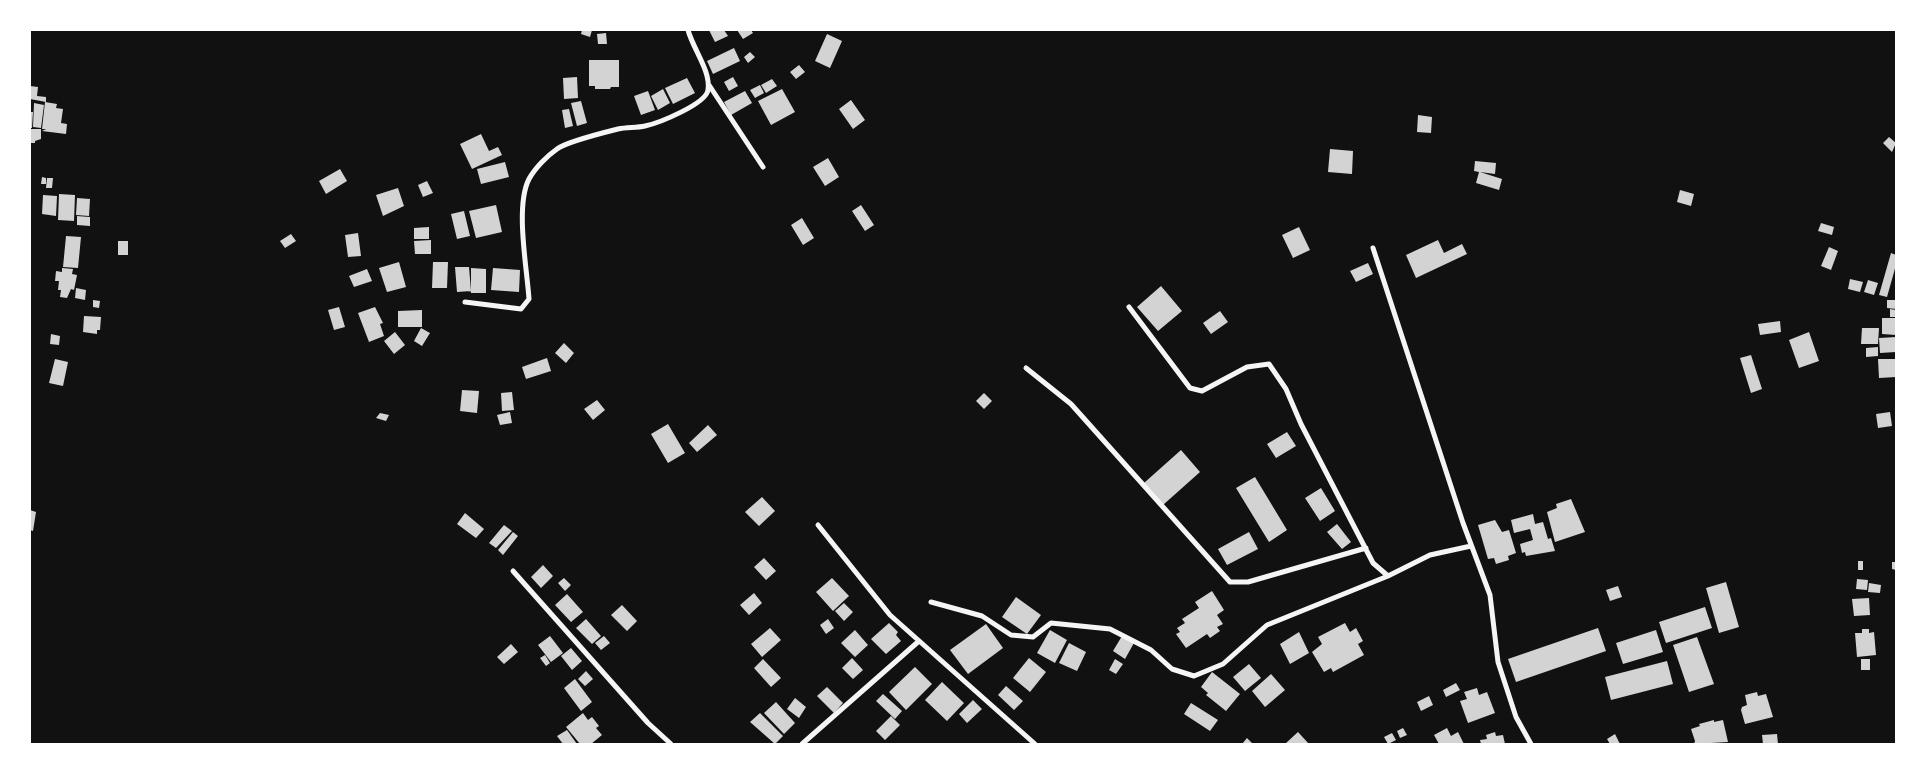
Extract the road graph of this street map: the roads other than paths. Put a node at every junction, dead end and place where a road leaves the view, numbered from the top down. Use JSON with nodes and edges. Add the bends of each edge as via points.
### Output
{"nodes":[{"id":1,"x":688,"y":30,"type":"edge"},
{"id":2,"x":709,"y":85,"type":"junction"},
{"id":3,"x":762,"y":166,"type":"dead end"},
{"id":4,"x":1373,"y":248,"type":"dead end"},
{"id":5,"x":465,"y":302,"type":"dead end"},
{"id":6,"x":1129,"y":307,"type":"dead end"},
{"id":7,"x":1026,"y":368,"type":"dead end"},
{"id":8,"x":818,"y":525,"type":"dead end"},
{"id":9,"x":1471,"y":546,"type":"junction"},
{"id":10,"x":1366,"y":548,"type":"junction"},
{"id":11,"x":513,"y":571,"type":"dead end"},
{"id":12,"x":1388,"y":576,"type":"junction"},
{"id":13,"x":931,"y":602,"type":"dead end"},
{"id":14,"x":919,"y":641,"type":"junction"},
{"id":15,"x":671,"y":744,"type":"edge"},
{"id":16,"x":802,"y":744,"type":"edge"},
{"id":17,"x":1035,"y":744,"type":"edge"},
{"id":18,"x":1531,"y":744,"type":"edge"}],
"edges":[{"from":1,"to":2,"type":"street"},
{"from":2,"to":3,"type":"street"},
{"from":2,"to":5,"type":"street","via":[[706,98],[698,104],[645,126],[619,129],[558,148],[540,164],[528,180],[522,217],[529,299],[521,309]]},
{"from":4,"to":9,"type":"street"},
{"from":6,"to":10,"type":"street","via":[[1190,388],[1202,391],[1248,367],[1269,364],[1286,389]]},
{"from":7,"to":10,"type":"street","via":[[1071,404],[1230,582],[1248,582]]},
{"from":8,"to":14,"type":"street","via":[[890,615]]},
{"from":9,"to":12,"type":"street","via":[[1430,555]]},
{"from":9,"to":18,"type":"street","via":[[1490,596],[1498,662],[1516,717]]},
{"from":10,"to":12,"type":"street","via":[[1373,563]]},
{"from":11,"to":15,"type":"street","via":[[648,723]]},
{"from":12,"to":13,"type":"street","via":[[1267,625],[1223,664],[1194,676],[1172,669],[1151,650],[1110,629],[1052,623],[1033,637],[1011,635],[982,616]]},
{"from":14,"to":16,"type":"street"},
{"from":14,"to":17,"type":"street"}]}
